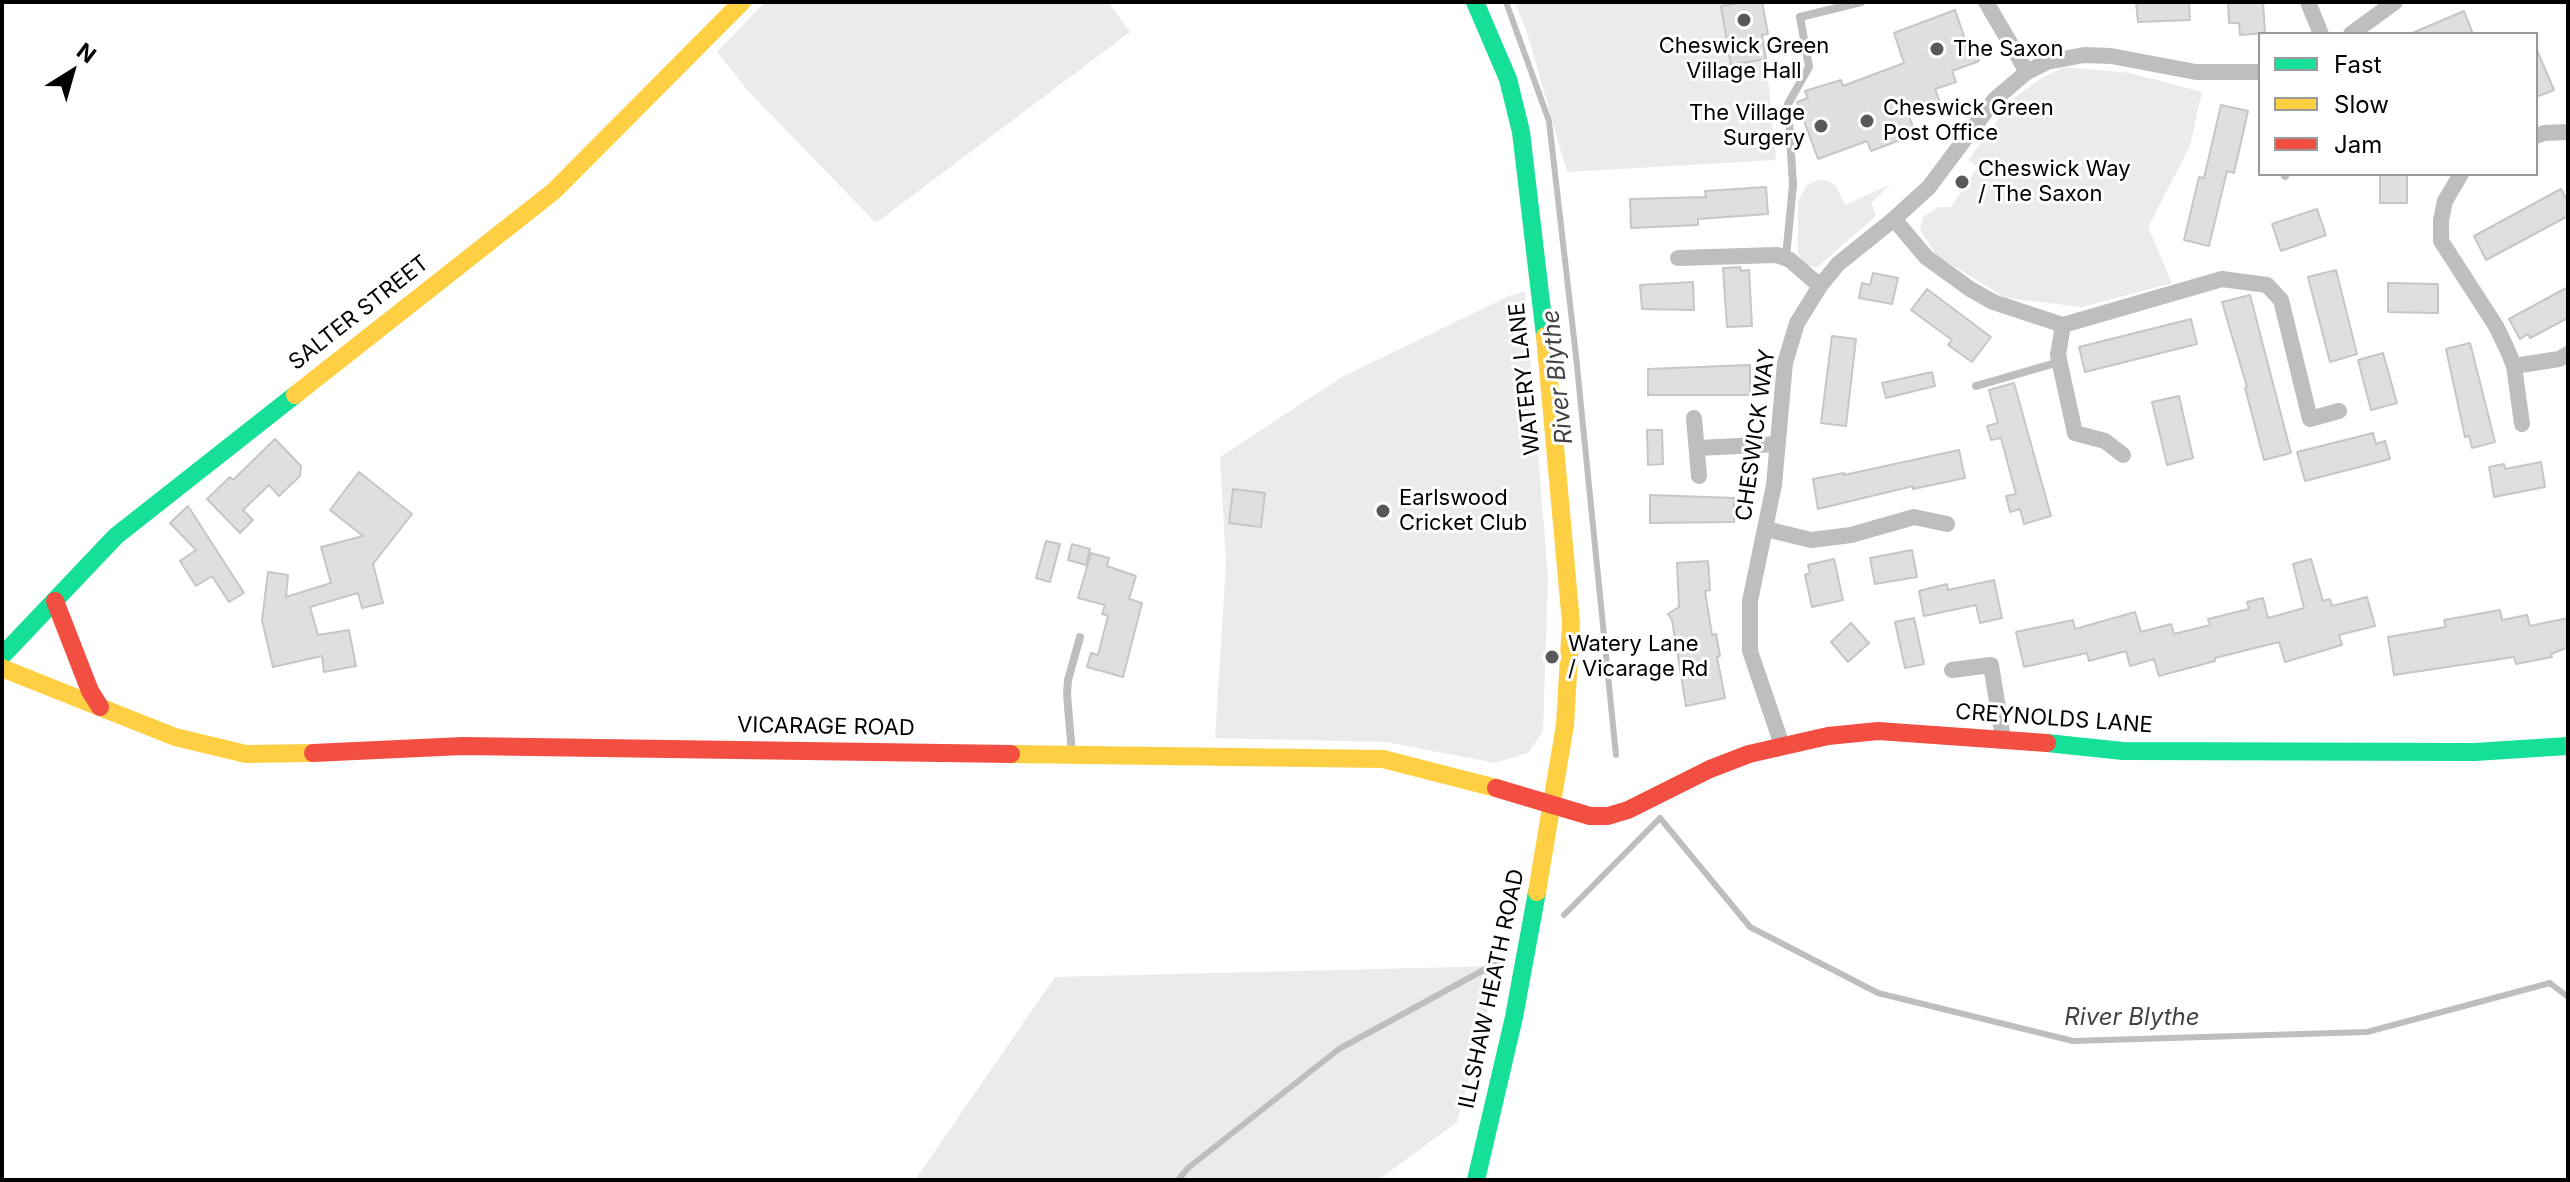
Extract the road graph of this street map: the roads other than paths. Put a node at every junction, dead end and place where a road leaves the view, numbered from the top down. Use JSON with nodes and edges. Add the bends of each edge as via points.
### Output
{"nodes":[{"id":1,"x":742,"y":2,"type":"edge"},
{"id":2,"x":1475,"y":2,"type":"edge"},
{"id":3,"x":1861,"y":2,"type":"edge"},
{"id":4,"x":1986,"y":2,"type":"edge"},
{"id":5,"x":2308,"y":2,"type":"edge"},
{"id":6,"x":2395,"y":2,"type":"edge"},
{"id":7,"x":2320,"y":32,"type":"edge"},
{"id":8,"x":2354,"y":32,"type":"edge"},
{"id":9,"x":2027,"y":72,"type":"junction"},
{"id":10,"x":2258,"y":72,"type":"edge"},
{"id":11,"x":2568,"y":132,"type":"edge"},
{"id":12,"x":2538,"y":135,"type":"edge"},
{"id":13,"x":2460,"y":176,"type":"edge"},
{"id":14,"x":1894,"y":219,"type":"junction"},
{"id":15,"x":1678,"y":258,"type":"dead end"},
{"id":16,"x":1786,"y":258,"type":"junction"},
{"id":17,"x":1820,"y":286,"type":"junction"},
{"id":18,"x":2063,"y":325,"type":"junction"},
{"id":19,"x":2568,"y":354,"type":"edge"},
{"id":20,"x":2059,"y":362,"type":"junction"},
{"id":21,"x":2514,"y":366,"type":"junction"},
{"id":22,"x":1976,"y":386,"type":"dead end"},
{"id":23,"x":2339,"y":411,"type":"dead end"},
{"id":24,"x":1694,"y":418,"type":"dead end"},
{"id":25,"x":2522,"y":424,"type":"dead end"},
{"id":26,"x":1778,"y":444,"type":"junction"},
{"id":27,"x":1698,"y":448,"type":"junction"},
{"id":28,"x":2123,"y":455,"type":"dead end"},
{"id":29,"x":1699,"y":476,"type":"dead end"},
{"id":30,"x":1947,"y":524,"type":"dead end"},
{"id":31,"x":1766,"y":529,"type":"junction"},
{"id":32,"x":55,"y":601,"type":"junction"},
{"id":33,"x":1080,"y":637,"type":"dead end"},
{"id":34,"x":2,"y":656,"type":"edge"},
{"id":35,"x":2,"y":668,"type":"edge"},
{"id":36,"x":1952,"y":670,"type":"dead end"},
{"id":37,"x":100,"y":707,"type":"junction"},
{"id":38,"x":2003,"y":738,"type":"junction"},
{"id":39,"x":1782,"y":745,"type":"junction"},
{"id":40,"x":2568,"y":746,"type":"edge"},
{"id":41,"x":1072,"y":754,"type":"junction"},
{"id":42,"x":1553,"y":806,"type":"junction"},
{"id":43,"x":1476,"y":1180,"type":"edge"}],
"edges":[{"from":1,"to":32,"type":"street","name":"SALTER STREET","via":[[554,191],[116,536]]},
{"from":2,"to":42,"type":"street","name":"WATERY LANE","via":[[1508,79],[1521,132],[1552,400],[1571,623],[1565,725]]},
{"from":3,"to":16,"type":"lane","via":[[1800,17],[1809,67],[1788,104],[1793,185]]},
{"from":4,"to":9,"type":"street"},
{"from":5,"to":7,"type":"street"},
{"from":6,"to":8,"type":"street"},
{"from":9,"to":10,"type":"street","name":"CHESWICK WAY","via":[[2084,55],[2196,72]]},
{"from":9,"to":14,"type":"street","name":"CHESWICK WAY","via":[[1995,99],[1942,171]]},
{"from":11,"to":12,"type":"street"},
{"from":13,"to":21,"type":"street","via":[[2445,201],[2441,241],[2496,326]]},
{"from":14,"to":17,"type":"street","name":"CHESWICK WAY","via":[[1838,264]]},
{"from":14,"to":18,"type":"street","via":[[1926,257],[1970,289]]},
{"from":15,"to":16,"type":"street"},
{"from":16,"to":17,"type":"street"},
{"from":17,"to":26,"type":"street","name":"CHESWICK WAY","via":[[1791,339]]},
{"from":18,"to":20,"type":"street"},
{"from":18,"to":23,"type":"street","via":[[2222,279],[2267,285],[2281,300],[2310,419]]},
{"from":19,"to":21,"type":"street"},
{"from":20,"to":22,"type":"lane"},
{"from":20,"to":28,"type":"street","via":[[2075,433],[2105,441]]},
{"from":21,"to":25,"type":"street"},
{"from":24,"to":27,"type":"street"},
{"from":26,"to":27,"type":"street"},
{"from":26,"to":31,"type":"street","name":"CHESWICK WAY"},
{"from":27,"to":29,"type":"street"},
{"from":30,"to":31,"type":"street","via":[[1914,517],[1811,540]]},
{"from":31,"to":39,"type":"street","name":"CHESWICK WAY","via":[[1750,601],[1750,651]]},
{"from":32,"to":34,"type":"street","name":"SALTER STREET"},
{"from":32,"to":37,"type":"street"},
{"from":33,"to":41,"type":"lane","via":[[1067,694]]},
{"from":35,"to":37,"type":"street","name":"VICARAGE ROAD"},
{"from":36,"to":38,"type":"street","via":[[1991,665]]},
{"from":37,"to":41,"type":"street","name":"VICARAGE ROAD","via":[[175,737],[246,754],[463,746]]},
{"from":38,"to":39,"type":"street","name":"CREYNOLDS LANE","via":[[1878,731]]},
{"from":38,"to":40,"type":"street","name":"CREYNOLDS LANE","via":[[2123,751],[2475,752]]},
{"from":39,"to":42,"type":"street","name":"CREYNOLDS LANE","via":[[1710,769],[1608,816]]},
{"from":41,"to":42,"type":"street","name":"VICARAGE ROAD","via":[[1383,759]]},
{"from":42,"to":43,"type":"street","name":"ILLSHAW HEATH ROAD","via":[[1514,1017]]}]}
